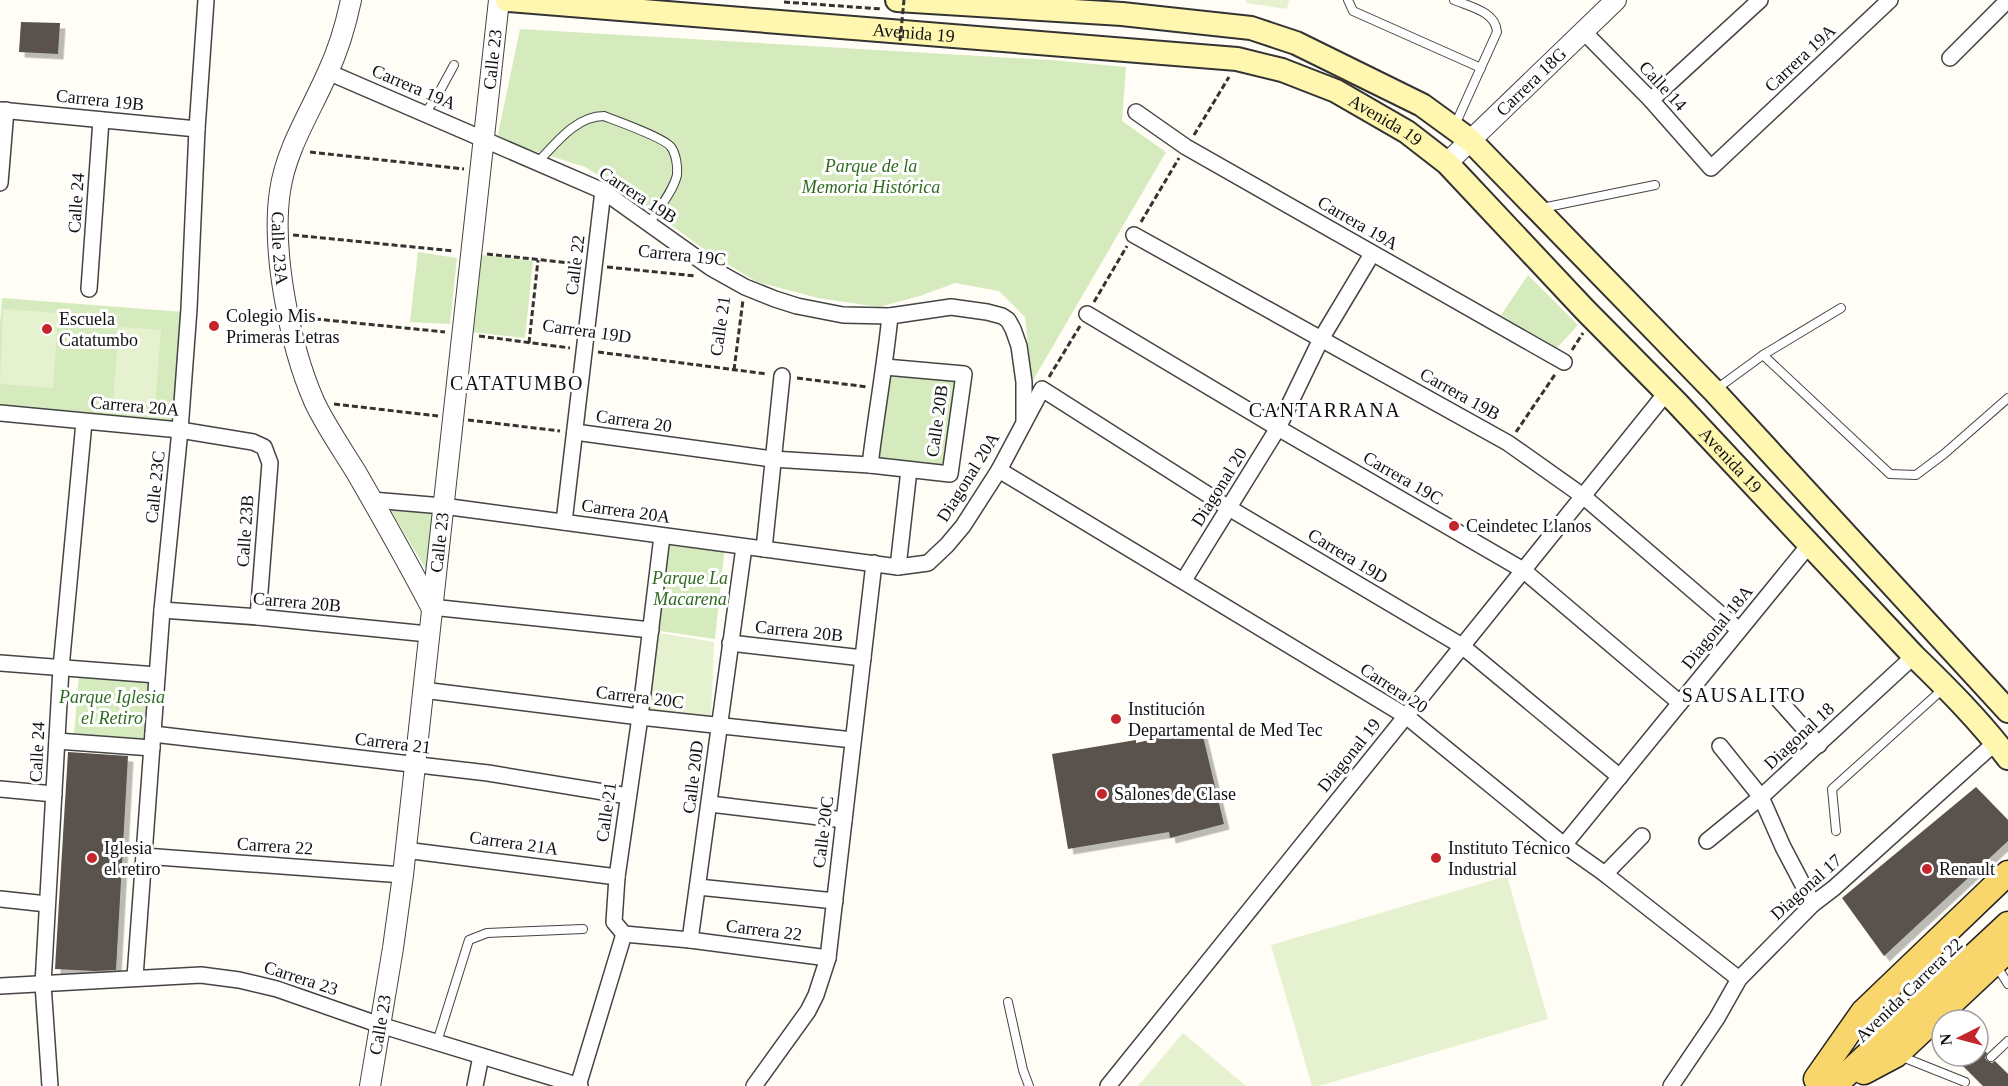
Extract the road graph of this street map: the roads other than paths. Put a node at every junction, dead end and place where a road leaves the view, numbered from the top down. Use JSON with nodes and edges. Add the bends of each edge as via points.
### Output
{"nodes":[{"id":1,"x":206,"y":0,"type":"edge"},
{"id":2,"x":499,"y":0,"type":"edge"},
{"id":3,"x":507,"y":0,"type":"edge"},
{"id":4,"x":1348,"y":0,"type":"edge"},
{"id":5,"x":1454,"y":0,"type":"edge"},
{"id":6,"x":1616,"y":0,"type":"edge"},
{"id":7,"x":1760,"y":0,"type":"edge"},
{"id":8,"x":1890,"y":0,"type":"edge"},
{"id":9,"x":2008,"y":0,"type":"edge"},
{"id":10,"x":347,"y":4,"type":"edge"},
{"id":11,"x":894,"y":5,"type":"edge"},
{"id":12,"x":1584,"y":32,"type":"junction"},
{"id":13,"x":1950,"y":58,"type":"dead end"},
{"id":14,"x":454,"y":65,"type":"dead end"},
{"id":15,"x":1481,"y":68,"type":"junction"},
{"id":16,"x":328,"y":72,"type":"junction"},
{"id":17,"x":1651,"y":100,"type":"junction"},
{"id":18,"x":3,"y":110,"type":"edge"},
{"id":19,"x":1136,"y":112,"type":"dead end"},
{"id":20,"x":425,"y":113,"type":"junction"},
{"id":21,"x":101,"y":120,"type":"junction"},
{"id":22,"x":197,"y":129,"type":"junction"},
{"id":23,"x":1462,"y":134,"type":"junction"},
{"id":24,"x":484,"y":138,"type":"junction"},
{"id":25,"x":538,"y":162,"type":"junction"},
{"id":26,"x":1447,"y":163,"type":"junction"},
{"id":27,"x":1711,"y":168,"type":"joint"},
{"id":28,"x":0,"y":183,"type":"edge"},
{"id":29,"x":1655,"y":185,"type":"dead end"},
{"id":30,"x":603,"y":191,"type":"junction"},
{"id":31,"x":1537,"y":210,"type":"junction"},
{"id":32,"x":649,"y":224,"type":"junction"},
{"id":33,"x":1134,"y":235,"type":"dead end"},
{"id":34,"x":1372,"y":254,"type":"junction"},
{"id":35,"x":738,"y":284,"type":"joint"},
{"id":36,"x":89,"y":289,"type":"dead end"},
{"id":37,"x":1841,"y":308,"type":"dead end"},
{"id":38,"x":1087,"y":314,"type":"dead end"},
{"id":39,"x":891,"y":316,"type":"junction"},
{"id":40,"x":1321,"y":339,"type":"junction"},
{"id":41,"x":1763,"y":355,"type":"junction"},
{"id":42,"x":1564,"y":362,"type":"road end"},
{"id":43,"x":885,"y":367,"type":"junction"},
{"id":44,"x":782,"y":376,"type":"road end"},
{"id":45,"x":1042,"y":389,"type":"joint"},
{"id":46,"x":1714,"y":391,"type":"junction"},
{"id":47,"x":1666,"y":393,"type":"junction"},
{"id":48,"x":2008,"y":398,"type":"edge"},
{"id":49,"x":0,"y":413,"type":"edge"},
{"id":50,"x":1024,"y":420,"type":"junction"},
{"id":51,"x":84,"y":422,"type":"junction"},
{"id":52,"x":1278,"y":428,"type":"junction"},
{"id":53,"x":180,"y":430,"type":"junction"},
{"id":54,"x":575,"y":432,"type":"junction"},
{"id":55,"x":264,"y":447,"type":"joint"},
{"id":56,"x":772,"y":459,"type":"junction"},
{"id":57,"x":870,"y":465,"type":"junction"},
{"id":58,"x":909,"y":470,"type":"junction"},
{"id":59,"x":999,"y":470,"type":"junction"},
{"id":60,"x":950,"y":474,"type":"joint"},
{"id":61,"x":1583,"y":496,"type":"junction"},
{"id":62,"x":372,"y":500,"type":"junction"},
{"id":63,"x":443,"y":506,"type":"junction"},
{"id":64,"x":1229,"y":508,"type":"junction"},
{"id":65,"x":564,"y":522,"type":"junction"},
{"id":66,"x":662,"y":536,"type":"junction"},
{"id":67,"x":1809,"y":545,"type":"junction"},
{"id":68,"x":744,"y":547,"type":"junction"},
{"id":69,"x":764,"y":549,"type":"junction"},
{"id":70,"x":874,"y":563,"type":"junction"},
{"id":71,"x":898,"y":567,"type":"junction"},
{"id":72,"x":1523,"y":570,"type":"junction"},
{"id":73,"x":1184,"y":580,"type":"junction"},
{"id":74,"x":431,"y":607,"type":"junction"},
{"id":75,"x":162,"y":610,"type":"junction"},
{"id":76,"x":258,"y":617,"type":"junction"},
{"id":77,"x":651,"y":630,"type":"junction"},
{"id":78,"x":1739,"y":630,"type":"junction"},
{"id":79,"x":428,"y":634,"type":"junction"},
{"id":80,"x":730,"y":643,"type":"junction"},
{"id":81,"x":1462,"y":646,"type":"junction"},
{"id":82,"x":1914,"y":656,"type":"junction"},
{"id":83,"x":863,"y":658,"type":"junction"},
{"id":84,"x":0,"y":663,"type":"edge"},
{"id":85,"x":62,"y":668,"type":"junction"},
{"id":86,"x":157,"y":675,"type":"junction"},
{"id":87,"x":1945,"y":687,"type":"junction"},
{"id":88,"x":423,"y":690,"type":"junction"},
{"id":89,"x":1777,"y":698,"type":"dead end"},
{"id":90,"x":1680,"y":703,"type":"junction"},
{"id":91,"x":2008,"y":711,"type":"edge"},
{"id":92,"x":1406,"y":716,"type":"junction"},
{"id":93,"x":640,"y":717,"type":"junction"},
{"id":94,"x":718,"y":725,"type":"junction"},
{"id":95,"x":57,"y":741,"type":"junction"},
{"id":96,"x":152,"y":741,"type":"junction"},
{"id":97,"x":853,"y":741,"type":"junction"},
{"id":98,"x":1819,"y":745,"type":"junction"},
{"id":99,"x":1720,"y":746,"type":"dead end"},
{"id":100,"x":2002,"y":750,"type":"edge"},
{"id":101,"x":415,"y":765,"type":"junction"},
{"id":102,"x":1620,"y":777,"type":"junction"},
{"id":103,"x":0,"y":789,"type":"edge"},
{"id":104,"x":54,"y":794,"type":"junction"},
{"id":105,"x":628,"y":796,"type":"junction"},
{"id":106,"x":1761,"y":797,"type":"junction"},
{"id":107,"x":710,"y":804,"type":"junction"},
{"id":108,"x":844,"y":820,"type":"junction"},
{"id":109,"x":1836,"y":831,"type":"dead end"},
{"id":110,"x":1642,"y":836,"type":"dead end"},
{"id":111,"x":1707,"y":841,"type":"dead end"},
{"id":112,"x":1564,"y":846,"type":"junction"},
{"id":113,"x":405,"y":850,"type":"junction"},
{"id":114,"x":144,"y":856,"type":"junction"},
{"id":115,"x":2008,"y":873,"type":"edge"},
{"id":116,"x":1605,"y":874,"type":"junction"},
{"id":117,"x":403,"y":875,"type":"junction"},
{"id":118,"x":617,"y":877,"type":"junction"},
{"id":119,"x":698,"y":887,"type":"junction"},
{"id":120,"x":2008,"y":894,"type":"edge"},
{"id":121,"x":0,"y":899,"type":"edge"},
{"id":122,"x":835,"y":901,"type":"junction"},
{"id":123,"x":47,"y":904,"type":"junction"},
{"id":124,"x":1814,"y":904,"type":"junction"},
{"id":125,"x":2008,"y":924,"type":"edge"},
{"id":126,"x":583,"y":928,"type":"dead end"},
{"id":127,"x":624,"y":934,"type":"junction"},
{"id":128,"x":690,"y":940,"type":"junction"},
{"id":129,"x":2001,"y":956,"type":"edge"},
{"id":130,"x":828,"y":958,"type":"junction"},
{"id":131,"x":135,"y":977,"type":"junction"},
{"id":132,"x":1739,"y":979,"type":"junction"},
{"id":133,"x":43,"y":984,"type":"junction"},
{"id":134,"x":2008,"y":984,"type":"edge"},
{"id":135,"x":0,"y":986,"type":"edge"},
{"id":136,"x":1008,"y":1002,"type":"dead end"},
{"id":137,"x":1892,"y":1020,"type":"junction"},
{"id":138,"x":380,"y":1025,"type":"junction"},
{"id":139,"x":2008,"y":1041,"type":"edge"},
{"id":140,"x":437,"y":1042,"type":"junction"},
{"id":141,"x":1896,"y":1055,"type":"junction"},
{"id":142,"x":481,"y":1056,"type":"junction"},
{"id":143,"x":1992,"y":1057,"type":"dead end"},
{"id":144,"x":1972,"y":1075,"type":"dead end"},
{"id":145,"x":1824,"y":1084,"type":"edge"},
{"id":146,"x":1965,"y":1084,"type":"edge"},
{"id":147,"x":50,"y":1086,"type":"edge"},
{"id":148,"x":370,"y":1086,"type":"edge"},
{"id":149,"x":475,"y":1086,"type":"edge"},
{"id":150,"x":579,"y":1086,"type":"edge"},
{"id":151,"x":754,"y":1086,"type":"edge"},
{"id":152,"x":1029,"y":1086,"type":"edge"},
{"id":153,"x":1108,"y":1086,"type":"edge"},
{"id":154,"x":1671,"y":1086,"type":"edge"}],
"edges":[{"from":1,"to":22,"type":"street","name":"Calle 23C"},
{"from":2,"to":24,"type":"street","name":"Calle 23"},
{"from":3,"to":26,"type":"main road","name":"Avenida 19","via":[[1238,58],[1282,70],[1336,92],[1400,127]]},
{"from":4,"to":15,"type":"lane","via":[[1353,11]]},
{"from":5,"to":15,"type":"lane","via":[[1490,16],[1497,26]]},
{"from":6,"to":12,"type":"street","name":"Carrera 18G"},
{"from":7,"to":17,"type":"street"},
{"from":8,"to":27,"type":"street","name":"Carrera 19A"},
{"from":9,"to":13,"type":"street"},
{"from":10,"to":16,"type":"street","name":"Calle 23A"},
{"from":11,"to":23,"type":"main road","name":"Avenida 19","via":[[1122,9],[1251,28],[1296,43],[1422,105]]},
{"from":12,"to":17,"type":"street","name":"Calle 14"},
{"from":12,"to":23,"type":"street","name":"Carrera 18G"},
{"from":14,"to":20,"type":"lane"},
{"from":15,"to":23,"type":"lane"},
{"from":16,"to":20,"type":"street","name":"Carrera 19A"},
{"from":16,"to":62,"type":"street","name":"Calle 23A","via":[[290,149],[280,191],[280,273],[300,361],[315,402]]},
{"from":17,"to":27,"type":"street","name":"Calle 14"},
{"from":18,"to":21,"type":"street","name":"Carrera 19B"},
{"from":18,"to":28,"type":"street"},
{"from":19,"to":34,"type":"street","name":"Carrera 19A","via":[[1186,147]]},
{"from":20,"to":24,"type":"street","name":"Carrera 19A"},
{"from":21,"to":22,"type":"street","name":"Carrera 19B"},
{"from":21,"to":36,"type":"street","name":"Calle 24"},
{"from":22,"to":53,"type":"street","name":"Calle 23C"},
{"from":23,"to":26,"type":"street","name":"Carrera 18G"},
{"from":23,"to":31,"type":"main road","name":"Avenida 19"},
{"from":24,"to":25,"type":"street","name":"Carrera 19B"},
{"from":24,"to":63,"type":"street","name":"Calle 23"},
{"from":25,"to":30,"type":"street","name":"Carrera 19B"},
{"from":25,"to":32,"type":"lane","via":[[559,139],[594,116],[657,138],[671,146],[677,175]]},
{"from":26,"to":47,"type":"main road","name":"Avenida 19"},
{"from":29,"to":31,"type":"lane"},
{"from":30,"to":32,"type":"street","name":"Carrera 19B"},
{"from":30,"to":54,"type":"street","name":"Calle 22"},
{"from":31,"to":46,"type":"main road","name":"Avenida 19"},
{"from":32,"to":35,"type":"street","name":"Carrera 19B"},
{"from":33,"to":40,"type":"street","name":"Carrera 19B"},
{"from":34,"to":40,"type":"street","name":"Diagonal 20"},
{"from":34,"to":42,"type":"street","name":"Carrera 19A"},
{"from":35,"to":39,"type":"street","name":"Carrera 19C","via":[[820,312]]},
{"from":37,"to":41,"type":"lane"},
{"from":38,"to":52,"type":"street","name":"Carrera 19C"},
{"from":39,"to":43,"type":"street"},
{"from":39,"to":50,"type":"street","name":"Carrera 19C","via":[[942,307],[987,312],[1008,320],[1022,364]]},
{"from":40,"to":52,"type":"street","name":"Diagonal 20"},
{"from":40,"to":61,"type":"street","name":"Carrera 19B","via":[[1508,444]]},
{"from":41,"to":46,"type":"lane"},
{"from":41,"to":48,"type":"lane","via":[[1890,474],[1916,475]]},
{"from":43,"to":57,"type":"street"},
{"from":43,"to":60,"type":"street","name":"Calle 20B","via":[[964,374]]},
{"from":44,"to":56,"type":"street"},
{"from":45,"to":50,"type":"street","name":"Diagonal 20A"},
{"from":45,"to":64,"type":"street","name":"Carrera 19D"},
{"from":46,"to":91,"type":"main road","name":"Avenida 19"},
{"from":47,"to":61,"type":"street","name":"Diagonal 19"},
{"from":47,"to":67,"type":"main road","name":"Avenida 19"},
{"from":49,"to":51,"type":"street","name":"Carrera 20A"},
{"from":50,"to":59,"type":"street","name":"Diagonal 20A"},
{"from":51,"to":53,"type":"street","name":"Carrera 20A"},
{"from":51,"to":85,"type":"street","name":"Calle 24"},
{"from":52,"to":64,"type":"street","name":"Diagonal 20"},
{"from":52,"to":72,"type":"street","name":"Carrera 19C"},
{"from":53,"to":55,"type":"street","name":"Carrera 20A"},
{"from":53,"to":75,"type":"street","name":"Calle 23C"},
{"from":54,"to":56,"type":"street","name":"Carrera 20"},
{"from":54,"to":65,"type":"street","name":"Calle 22"},
{"from":55,"to":76,"type":"street","name":"Calle 23B","via":[[270,464]]},
{"from":56,"to":57,"type":"street","name":"Carrera 20"},
{"from":56,"to":69,"type":"street"},
{"from":57,"to":58,"type":"street","name":"Carrera 20"},
{"from":58,"to":60,"type":"street","name":"Carrera 20"},
{"from":58,"to":71,"type":"street","name":"Calle 20B"},
{"from":59,"to":71,"type":"street","name":"Diagonal 20A","via":[[947,545],[928,563]]},
{"from":59,"to":73,"type":"street","name":"Carrera 20"},
{"from":61,"to":72,"type":"street","name":"Diagonal 19"},
{"from":61,"to":78,"type":"street","name":"Carrera 19B"},
{"from":62,"to":63,"type":"street","name":"Carrera 20A"},
{"from":62,"to":74,"type":"street","name":"Calle 23A"},
{"from":63,"to":65,"type":"street","name":"Carrera 20A"},
{"from":63,"to":74,"type":"street","name":"Calle 23"},
{"from":64,"to":73,"type":"street","name":"Diagonal 20"},
{"from":64,"to":81,"type":"street","name":"Carrera 19D"},
{"from":65,"to":66,"type":"street","name":"Carrera 20A"},
{"from":66,"to":68,"type":"street","name":"Carrera 20A"},
{"from":66,"to":77,"type":"street","name":"Calle 21"},
{"from":67,"to":78,"type":"street","name":"Diagonal 18A"},
{"from":67,"to":82,"type":"main road","name":"Avenida 19"},
{"from":68,"to":69,"type":"street","name":"Carrera 20A"},
{"from":68,"to":80,"type":"street","name":"Calle 20D"},
{"from":69,"to":70,"type":"street","name":"Carrera 20A"},
{"from":70,"to":71,"type":"street","name":"Diagonal 20A"},
{"from":70,"to":83,"type":"street","name":"Calle 20C"},
{"from":72,"to":81,"type":"street","name":"Diagonal 19"},
{"from":72,"to":90,"type":"street","name":"Carrera 19C"},
{"from":73,"to":92,"type":"street","name":"Carrera 20"},
{"from":74,"to":77,"type":"street"},
{"from":74,"to":79,"type":"street","name":"Calle 23"},
{"from":75,"to":76,"type":"street","name":"Carrera 20B"},
{"from":75,"to":86,"type":"street","name":"Calle 23C"},
{"from":76,"to":79,"type":"street","name":"Carrera 20B"},
{"from":77,"to":93,"type":"street","name":"Calle 21"},
{"from":78,"to":90,"type":"street","name":"Diagonal 18A"},
{"from":79,"to":88,"type":"street","name":"Calle 23"},
{"from":80,"to":83,"type":"street","name":"Carrera 20B"},
{"from":80,"to":94,"type":"street","name":"Calle 20D"},
{"from":81,"to":92,"type":"street","name":"Diagonal 19"},
{"from":81,"to":102,"type":"street","name":"Carrera 19D"},
{"from":82,"to":87,"type":"main road","name":"Avenida 19"},
{"from":82,"to":98,"type":"street","name":"Diagonal 18"},
{"from":83,"to":97,"type":"street","name":"Calle 20C"},
{"from":84,"to":85,"type":"street"},
{"from":85,"to":86,"type":"street"},
{"from":85,"to":95,"type":"street","name":"Calle 24"},
{"from":86,"to":96,"type":"street","name":"Calle 23C"},
{"from":87,"to":100,"type":"main road","name":"Avenida 19"},
{"from":87,"to":109,"type":"lane","via":[[1833,789]]},
{"from":88,"to":93,"type":"street","name":"Carrera 20C"},
{"from":88,"to":101,"type":"street","name":"Calle 23"},
{"from":89,"to":98,"type":"street"},
{"from":90,"to":102,"type":"street","name":"Diagonal 18A"},
{"from":92,"to":112,"type":"street","name":"Carrera 20"},
{"from":92,"to":153,"type":"street","name":"Diagonal 19"},
{"from":93,"to":94,"type":"street","name":"Carrera 20C"},
{"from":93,"to":105,"type":"street","name":"Calle 21"},
{"from":94,"to":97,"type":"street","name":"Carrera 20C"},
{"from":94,"to":107,"type":"street","name":"Calle 20D"},
{"from":95,"to":96,"type":"street"},
{"from":95,"to":104,"type":"street","name":"Calle 24"},
{"from":96,"to":101,"type":"street","name":"Carrera 21"},
{"from":96,"to":114,"type":"street","name":"Calle 23C"},
{"from":97,"to":108,"type":"street","name":"Calle 20C"},
{"from":98,"to":106,"type":"street","name":"Diagonal 18"},
{"from":99,"to":106,"type":"street"},
{"from":100,"to":124,"type":"street","name":"Diagonal 17"},
{"from":101,"to":105,"type":"street","name":"Carrera 21"},
{"from":101,"to":113,"type":"street","name":"Calle 23"},
{"from":102,"to":112,"type":"street","name":"Diagonal 18A"},
{"from":103,"to":104,"type":"street"},
{"from":104,"to":123,"type":"street","name":"Calle 24"},
{"from":105,"to":118,"type":"street","name":"Calle 21"},
{"from":106,"to":111,"type":"street","name":"Diagonal 18"},
{"from":106,"to":124,"type":"street"},
{"from":107,"to":108,"type":"street"},
{"from":107,"to":119,"type":"street","name":"Calle 20D"},
{"from":108,"to":122,"type":"street","name":"Calle 20C"},
{"from":110,"to":116,"type":"street"},
{"from":112,"to":116,"type":"street","name":"Carrera 20"},
{"from":113,"to":117,"type":"street","name":"Calle 23"},
{"from":113,"to":118,"type":"street","name":"Carrera 21A"},
{"from":114,"to":117,"type":"street","name":"Carrera 22"},
{"from":114,"to":131,"type":"street","name":"Calle 23C"},
{"from":115,"to":145,"type":"main road","via":[[1863,1012]]},
{"from":116,"to":132,"type":"street","name":"Carrera 20"},
{"from":117,"to":138,"type":"street","name":"Calle 23"},
{"from":118,"to":127,"type":"street","name":"Calle 21","via":[[614,922]]},
{"from":119,"to":122,"type":"street"},
{"from":119,"to":128,"type":"street","name":"Calle 20D"},
{"from":120,"to":137,"type":"main road","name":"Avenida Carrera 22"},
{"from":121,"to":123,"type":"street"},
{"from":122,"to":130,"type":"street","name":"Calle 20C"},
{"from":123,"to":133,"type":"street","name":"Calle 24"},
{"from":124,"to":132,"type":"street","name":"Diagonal 17"},
{"from":125,"to":137,"type":"main road","name":"Avenida Carrera 22"},
{"from":126,"to":140,"type":"lane","via":[[487,933],[469,940]]},
{"from":127,"to":128,"type":"street","name":"Carrera 22"},
{"from":127,"to":150,"type":"street"},
{"from":128,"to":130,"type":"street","name":"Carrera 22"},
{"from":129,"to":134,"type":"lane"},
{"from":129,"to":141,"type":"main road"},
{"from":130,"to":151,"type":"street","name":"Calle 20C","via":[[808,1011]]},
{"from":131,"to":133,"type":"street","name":"Carrera 23"},
{"from":131,"to":138,"type":"street","name":"Carrera 23","via":[[201,975],[239,980]]},
{"from":132,"to":154,"type":"street","name":"Diagonal 17"},
{"from":133,"to":135,"type":"street","name":"Carrera 23"},
{"from":133,"to":147,"type":"street","name":"Calle 24"},
{"from":136,"to":152,"type":"lane"},
{"from":137,"to":145,"type":"main road","name":"Avenida Carrera 22"},
{"from":138,"to":140,"type":"street","name":"Carrera 23"},
{"from":138,"to":148,"type":"street","name":"Calle 23"},
{"from":139,"to":143,"type":"lane"},
{"from":140,"to":142,"type":"street","name":"Carrera 23"},
{"from":141,"to":145,"type":"main road"},
{"from":141,"to":146,"type":"lane"},
{"from":142,"to":149,"type":"street"},
{"from":142,"to":150,"type":"street","name":"Carrera 23"},
{"from":144,"to":146,"type":"lane"}]}
